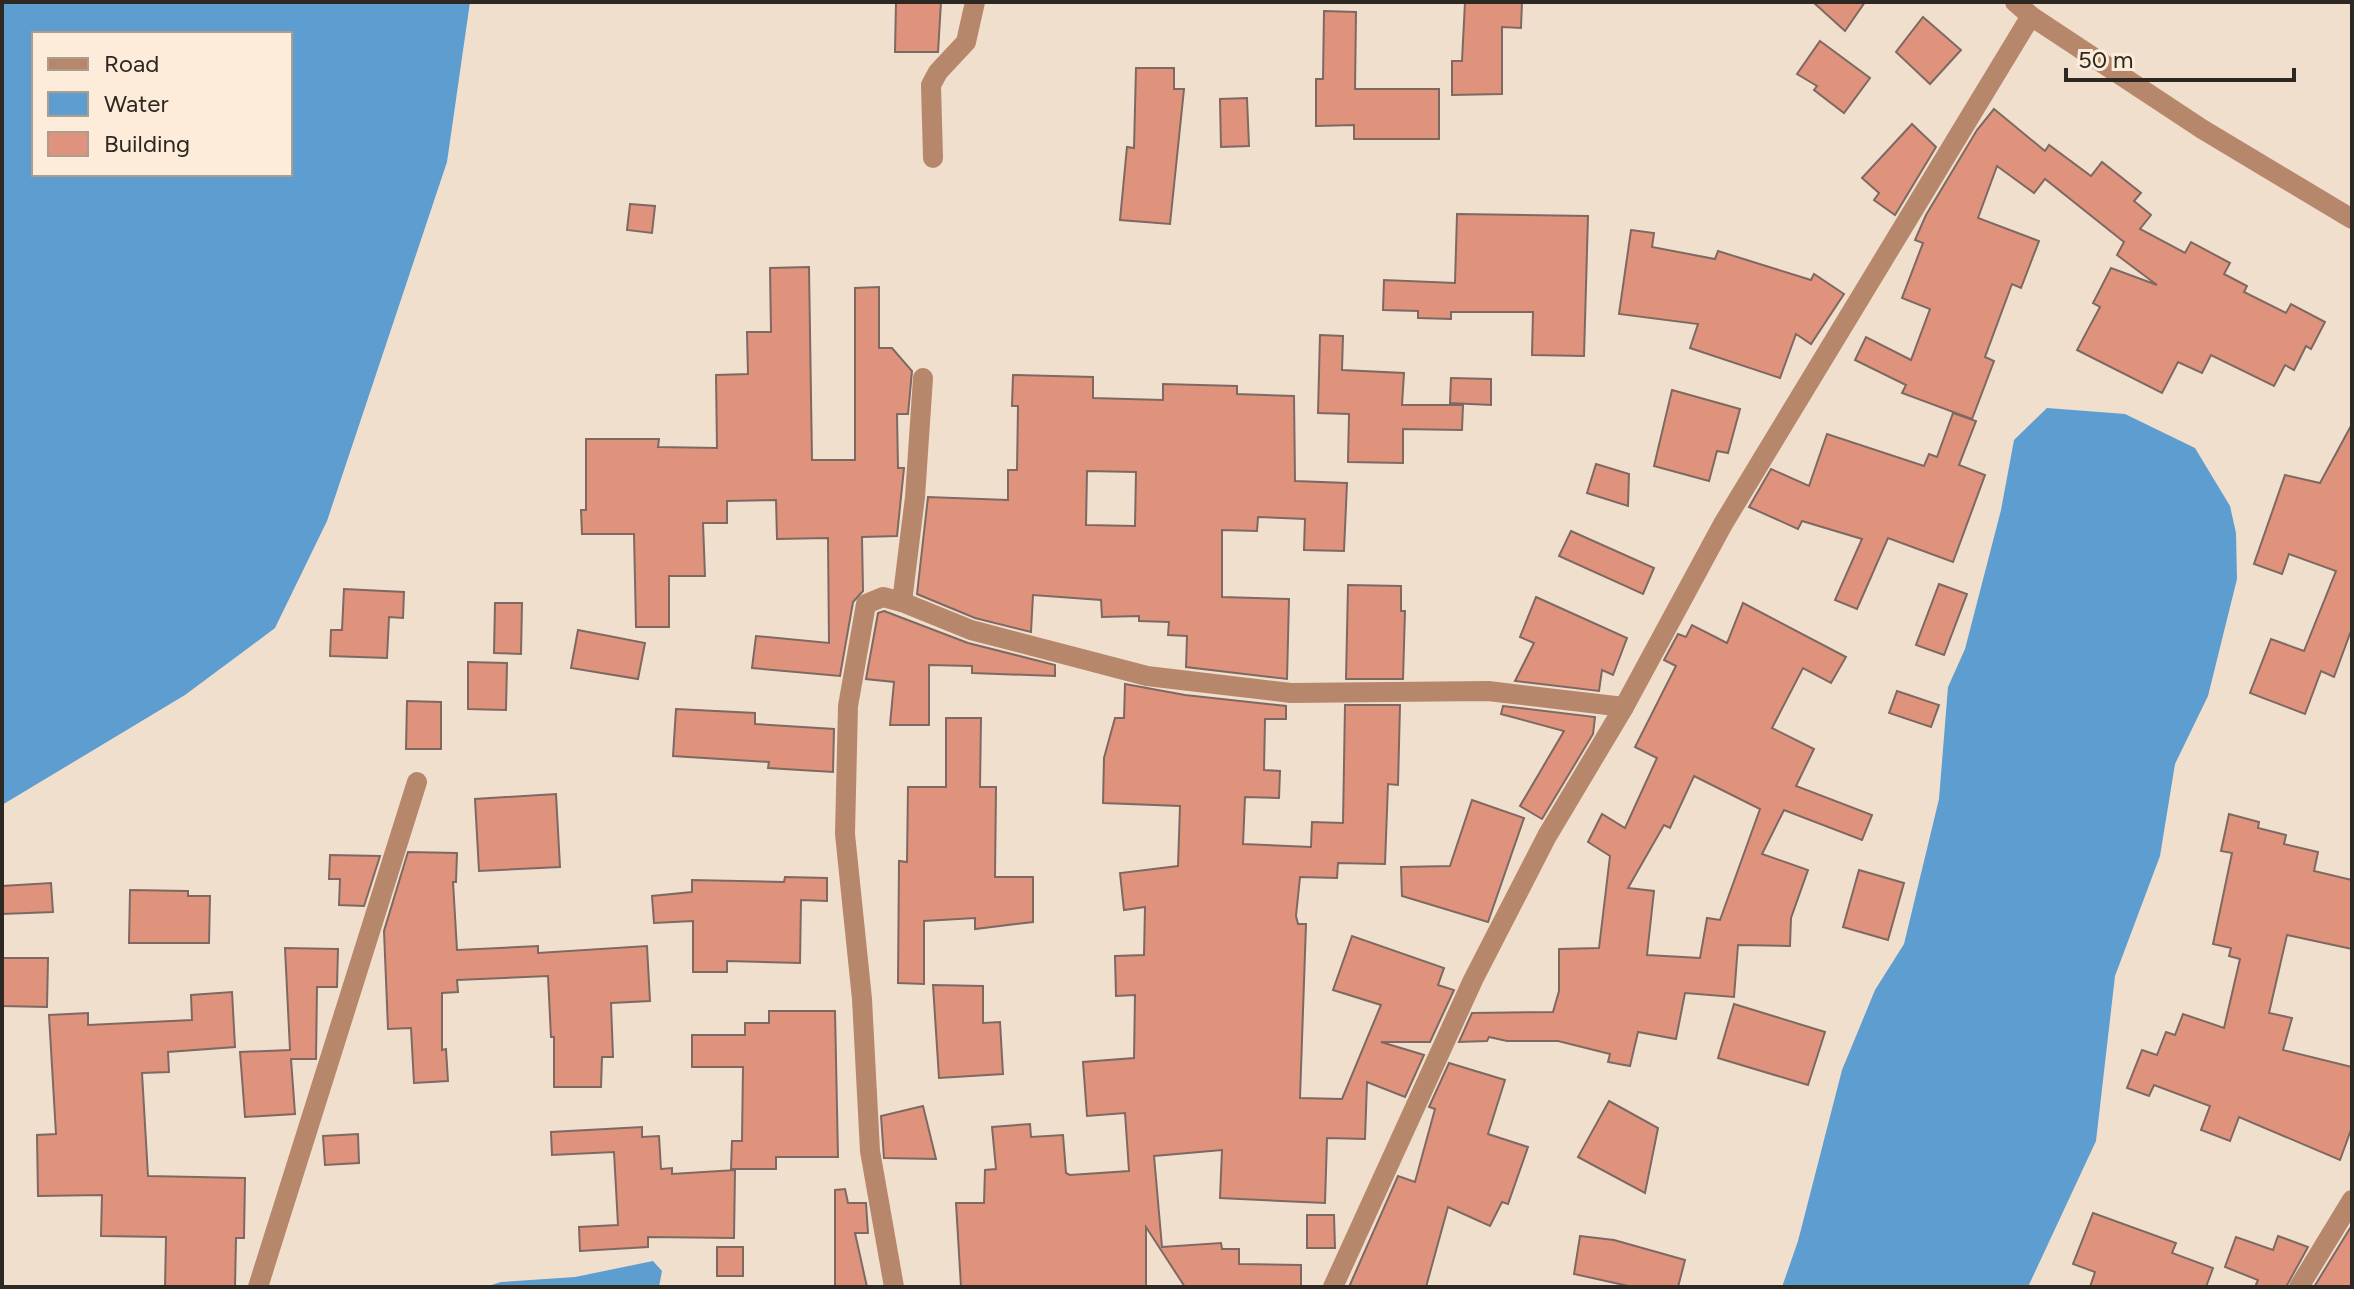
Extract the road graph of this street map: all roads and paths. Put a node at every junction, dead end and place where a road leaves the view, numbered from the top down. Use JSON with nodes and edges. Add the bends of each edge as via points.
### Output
{"nodes":[{"id":1,"x":975,"y":2,"type":"edge"},
{"id":2,"x":2015,"y":2,"type":"edge"},
{"id":3,"x":2031,"y":16,"type":"junction"},
{"id":4,"x":933,"y":158,"type":"dead end"},
{"id":5,"x":2352,"y":219,"type":"edge"},
{"id":6,"x":923,"y":378,"type":"dead end"},
{"id":7,"x":902,"y":602,"type":"junction"},
{"id":8,"x":1624,"y":707,"type":"junction"},
{"id":9,"x":417,"y":782,"type":"dead end"},
{"id":10,"x":2352,"y":1200,"type":"edge"},
{"id":11,"x":258,"y":1287,"type":"edge"},
{"id":12,"x":894,"y":1287,"type":"edge"},
{"id":13,"x":1333,"y":1287,"type":"edge"},
{"id":14,"x":2299,"y":1287,"type":"edge"}],
"edges":[{"from":1,"to":4,"type":"street","via":[[966,42],[931,85]]},
{"from":2,"to":3,"type":"street"},
{"from":3,"to":5,"type":"street","via":[[2202,129]]},
{"from":3,"to":8,"type":"street","via":[[1723,524]]},
{"from":6,"to":7,"type":"street"},
{"from":7,"to":8,"type":"street","via":[[971,630],[1147,676],[1291,693],[1488,691]]},
{"from":7,"to":12,"type":"street","via":[[883,597],[866,604],[848,706],[845,834],[870,1151]]},
{"from":8,"to":13,"type":"street","via":[[1547,836],[1473,980]]},
{"from":9,"to":11,"type":"street"},
{"from":10,"to":14,"type":"street"}]}
